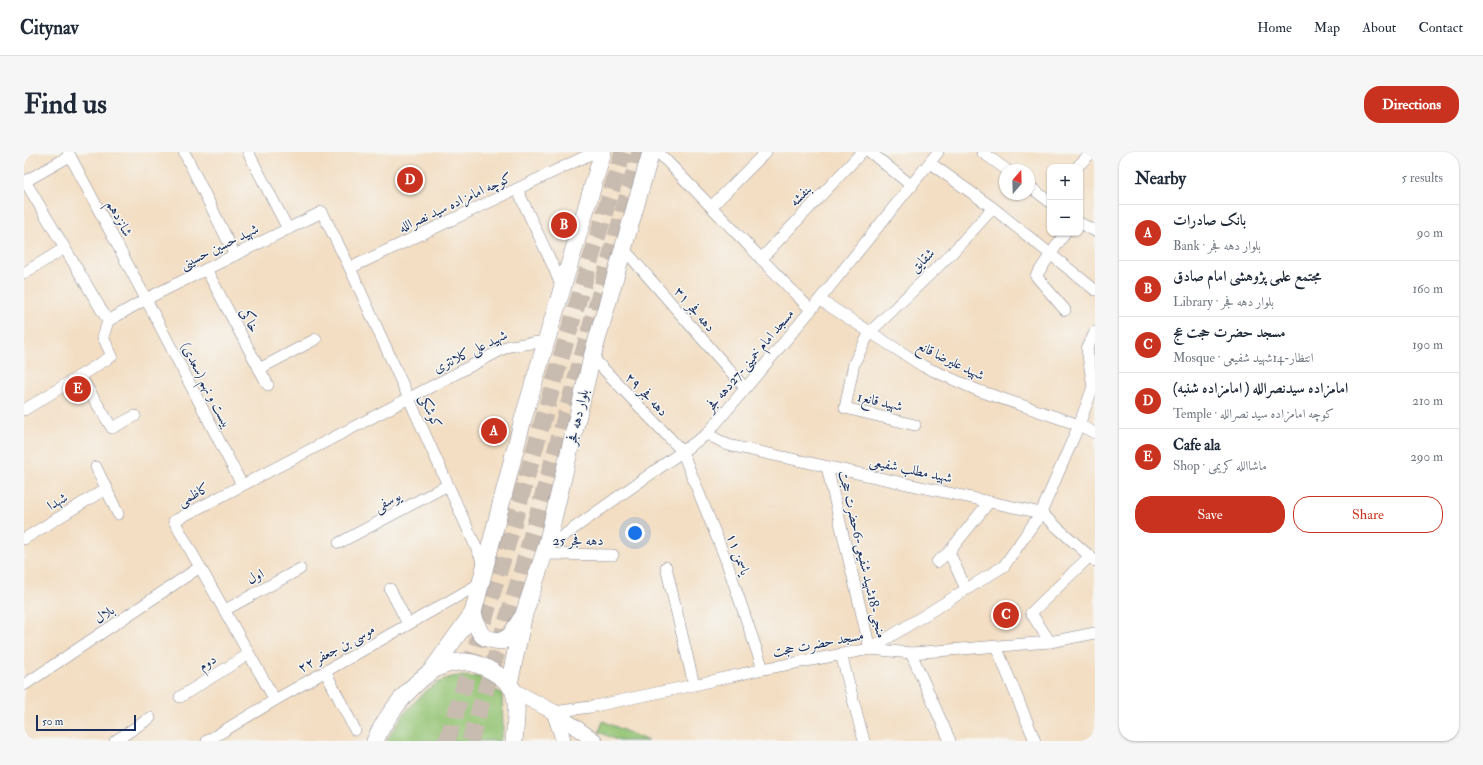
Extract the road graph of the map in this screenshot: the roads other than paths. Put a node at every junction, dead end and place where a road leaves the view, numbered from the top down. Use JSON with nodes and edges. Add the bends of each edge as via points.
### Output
{"nodes":[{"id":1,"x":184,"y":152,"type":"edge"},
{"id":2,"x":248,"y":152,"type":"edge"},
{"id":3,"x":595,"y":152,"type":"edge"},
{"id":4,"x":603,"y":152,"type":"edge"},
{"id":5,"x":651,"y":152,"type":"edge"},
{"id":6,"x":658,"y":152,"type":"edge"},
{"id":7,"x":766,"y":152,"type":"edge"},
{"id":8,"x":862,"y":152,"type":"edge"},
{"id":9,"x":870,"y":152,"type":"edge"},
{"id":10,"x":938,"y":152,"type":"edge"},
{"id":11,"x":982,"y":152,"type":"edge"},
{"id":12,"x":1092,"y":152,"type":"edge"},
{"id":13,"x":69,"y":154,"type":"edge"},
{"id":14,"x":930,"y":164,"type":"junction"},
{"id":15,"x":999,"y":164,"type":"edge"},
{"id":16,"x":1080,"y":164,"type":"edge"},
{"id":17,"x":24,"y":182,"type":"edge"},
{"id":18,"x":912,"y":186,"type":"junction"},
{"id":19,"x":517,"y":189,"type":"junction"},
{"id":20,"x":1035,"y":190,"type":"edge"},
{"id":21,"x":1047,"y":197,"type":"edge"},
{"id":22,"x":710,"y":207,"type":"junction"},
{"id":23,"x":992,"y":208,"type":"junction"},
{"id":24,"x":1083,"y":225,"type":"edge"},
{"id":25,"x":288,"y":229,"type":"junction"},
{"id":26,"x":1095,"y":231,"type":"edge"},
{"id":27,"x":1063,"y":236,"type":"edge"},
{"id":28,"x":65,"y":248,"type":"junction"},
{"id":29,"x":623,"y":248,"type":"junction"},
{"id":30,"x":235,"y":255,"type":"junction"},
{"id":31,"x":1051,"y":255,"type":"junction"},
{"id":32,"x":761,"y":258,"type":"junction"},
{"id":33,"x":350,"y":268,"type":"junction"},
{"id":34,"x":206,"y":269,"type":"junction"},
{"id":35,"x":24,"y":273,"type":"edge"},
{"id":36,"x":562,"y":288,"type":"junction"},
{"id":37,"x":1095,"y":290,"type":"edge"},
{"id":38,"x":146,"y":298,"type":"junction"},
{"id":39,"x":820,"y":300,"type":"junction"},
{"id":40,"x":811,"y":310,"type":"junction"},
{"id":41,"x":1065,"y":310,"type":"dead end"},
{"id":42,"x":108,"y":321,"type":"junction"},
{"id":43,"x":870,"y":332,"type":"junction"},
{"id":44,"x":1095,"y":332,"type":"edge"},
{"id":45,"x":316,"y":339,"type":"dead end"},
{"id":46,"x":547,"y":341,"type":"junction"},
{"id":47,"x":592,"y":357,"type":"junction"},
{"id":48,"x":259,"y":369,"type":"junction"},
{"id":49,"x":80,"y":376,"type":"junction"},
{"id":50,"x":268,"y":385,"type":"dead end"},
{"id":51,"x":745,"y":388,"type":"junction"},
{"id":52,"x":409,"y":398,"type":"junction"},
{"id":53,"x":24,"y":410,"type":"edge"},
{"id":54,"x":135,"y":416,"type":"dead end"},
{"id":55,"x":915,"y":424,"type":"dead end"},
{"id":56,"x":1079,"y":425,"type":"junction"},
{"id":57,"x":1095,"y":433,"type":"edge"},
{"id":58,"x":707,"y":434,"type":"junction"},
{"id":59,"x":682,"y":451,"type":"junction"},
{"id":60,"x":96,"y":467,"type":"dead end"},
{"id":61,"x":827,"y":467,"type":"junction"},
{"id":62,"x":242,"y":485,"type":"junction"},
{"id":63,"x":448,"y":485,"type":"junction"},
{"id":64,"x":107,"y":488,"type":"junction"},
{"id":65,"x":989,"y":502,"type":"junction"},
{"id":66,"x":1041,"y":513,"type":"junction"},
{"id":67,"x":118,"y":514,"type":"dead end"},
{"id":68,"x":24,"y":539,"type":"edge"},
{"id":69,"x":339,"y":543,"type":"dead end"},
{"id":70,"x":545,"y":551,"type":"junction"},
{"id":71,"x":949,"y":552,"type":"junction"},
{"id":72,"x":613,"y":555,"type":"dead end"},
{"id":73,"x":1092,"y":559,"type":"edge"},
{"id":74,"x":937,"y":562,"type":"dead end"},
{"id":75,"x":200,"y":567,"type":"junction"},
{"id":76,"x":486,"y":567,"type":"junction"},
{"id":77,"x":666,"y":567,"type":"dead end"},
{"id":78,"x":300,"y":569,"type":"dead end"},
{"id":79,"x":481,"y":583,"type":"junction"},
{"id":80,"x":390,"y":589,"type":"dead end"},
{"id":81,"x":966,"y":589,"type":"junction"},
{"id":82,"x":225,"y":610,"type":"junction"},
{"id":83,"x":473,"y":613,"type":"junction"},
{"id":84,"x":524,"y":614,"type":"junction"},
{"id":85,"x":408,"y":624,"type":"junction"},
{"id":86,"x":1095,"y":633,"type":"edge"},
{"id":87,"x":1050,"y":642,"type":"junction"},
{"id":88,"x":996,"y":646,"type":"junction"},
{"id":89,"x":870,"y":649,"type":"junction"},
{"id":90,"x":911,"y":653,"type":"junction"},
{"id":91,"x":249,"y":654,"type":"junction"},
{"id":92,"x":841,"y":654,"type":"junction"},
{"id":93,"x":763,"y":669,"type":"junction"},
{"id":94,"x":432,"y":670,"type":"junction"},
{"id":95,"x":325,"y":671,"type":"junction"},
{"id":96,"x":24,"y":685,"type":"edge"},
{"id":97,"x":694,"y":685,"type":"junction"},
{"id":98,"x":511,"y":688,"type":"junction"},
{"id":99,"x":180,"y":697,"type":"dead end"},
{"id":100,"x":275,"y":700,"type":"junction"},
{"id":101,"x":554,"y":712,"type":"junction"},
{"id":102,"x":388,"y":715,"type":"junction"},
{"id":103,"x":150,"y":718,"type":"dead end"},
{"id":104,"x":358,"y":735,"type":"edge"},
{"id":105,"x":115,"y":741,"type":"edge"},
{"id":106,"x":207,"y":741,"type":"edge"},
{"id":107,"x":374,"y":741,"type":"edge"},
{"id":108,"x":514,"y":741,"type":"edge"},
{"id":109,"x":563,"y":741,"type":"edge"},
{"id":110,"x":594,"y":741,"type":"edge"},
{"id":111,"x":864,"y":741,"type":"edge"},
{"id":112,"x":950,"y":741,"type":"edge"},
{"id":113,"x":1035,"y":741,"type":"edge"}],
"edges":[{"from":1,"to":30,"type":"street"},
{"from":2,"to":25,"type":"street"},
{"from":3,"to":19,"type":"street","name":"کوچه امامزاده سید نصرالله"},
{"from":4,"to":36,"type":"main road"},
{"from":5,"to":29,"type":"main road","name":"بلوار دهه فجر"},
{"from":6,"to":22,"type":"street"},
{"from":7,"to":22,"type":"street"},
{"from":8,"to":32,"type":"street","name":"بنفشه"},
{"from":9,"to":18,"type":"street"},
{"from":10,"to":14,"type":"street","name":"مسجد امام خمینی-27دهه فجر"},
{"from":11,"to":15,"type":"street"},
{"from":12,"to":16,"type":"street"},
{"from":13,"to":17,"type":"street"},
{"from":13,"to":38,"type":"street","name":"شانزدهم"},
{"from":14,"to":18,"type":"street","name":"مسجد امام خمینی-27دهه فجر"},
{"from":14,"to":23,"type":"street"},
{"from":17,"to":28,"type":"street"},
{"from":18,"to":39,"type":"street","name":"مسجد امام خمینی-27دهه فجر"},
{"from":19,"to":33,"type":"street","name":"کوچه امامزاده سید نصرالله"},
{"from":19,"to":36,"type":"street"},
{"from":20,"to":21,"type":"street"},
{"from":22,"to":32,"type":"street"},
{"from":23,"to":31,"type":"street"},
{"from":23,"to":43,"type":"street","name":"شقایق","via":[[952,253]]},
{"from":24,"to":26,"type":"street"},
{"from":25,"to":30,"type":"street","name":"شهید حسین حسینی"},
{"from":25,"to":33,"type":"street","name":"شهید حسین حسینی","via":[[322,212]]},
{"from":27,"to":31,"type":"street"},
{"from":28,"to":35,"type":"street"},
{"from":28,"to":42,"type":"street"},
{"from":29,"to":47,"type":"main road","name":"بلوار دهه فجر"},
{"from":29,"to":51,"type":"street","name":"دهه فجر ۳۱"},
{"from":30,"to":34,"type":"street","name":"شهید حسین حسینی"},
{"from":31,"to":37,"type":"street"},
{"from":31,"to":41,"type":"street","via":[[1036,276]]},
{"from":32,"to":40,"type":"street"},
{"from":33,"to":52,"type":"street","name":"کوشکی"},
{"from":34,"to":38,"type":"street","name":"شهید حسین حسینی"},
{"from":34,"to":48,"type":"street","name":"خاکی"},
{"from":36,"to":46,"type":"main road"},
{"from":38,"to":42,"type":"street","name":"شهید حسین حسینی"},
{"from":38,"to":62,"type":"street","name":"بیست و نهم (سعدی)"},
{"from":39,"to":40,"type":"street","name":"مسجد امام خمینی-27دهه فجر"},
{"from":39,"to":43,"type":"street","name":"شهید علیرضا قانع"},
{"from":40,"to":51,"type":"street","name":"مسجد امام خمینی-27دهه فجر"},
{"from":42,"to":49,"type":"street","via":[[103,337],[112,356]]},
{"from":43,"to":55,"type":"street","name":"1شهید قانع","via":[[854,363],[845,408]]},
{"from":43,"to":56,"type":"street","name":"شهید علیرضا قانع","via":[[923,366],[977,390]]},
{"from":44,"to":56,"type":"street","name":"مسجد حضرت حجت","via":[[1087,349],[1093,387]]},
{"from":45,"to":48,"type":"street"},
{"from":46,"to":52,"type":"street","name":"شهید علی کلانتری","via":[[509,346]]},
{"from":46,"to":76,"type":"main road","via":[[523,419]]},
{"from":47,"to":59,"type":"street","name":"دهه فجر ۲۹"},
{"from":47,"to":70,"type":"main road","name":"بلوار دهه فجر"},
{"from":48,"to":50,"type":"street","name":"خاکی"},
{"from":49,"to":53,"type":"street"},
{"from":49,"to":54,"type":"street","via":[[112,428]]},
{"from":51,"to":58,"type":"street","name":"مسجد امام خمینی-27دهه فجر"},
{"from":52,"to":62,"type":"street","name":"کاظمی"},
{"from":52,"to":63,"type":"street","name":"کوشکی"},
{"from":56,"to":57,"type":"street","name":"شهید علیرضا قانع"},
{"from":56,"to":66,"type":"street","name":"مسجد حضرت حجت"},
{"from":58,"to":59,"type":"street","name":"مسجد امام خمینی-27دهه فجر"},
{"from":58,"to":61,"type":"street","name":"شهید مطلب شفیعی","via":[[728,445]]},
{"from":59,"to":70,"type":"street","name":"مسجد امام خمینی-27دهه فجر"},
{"from":59,"to":93,"type":"street","name":"یاسمن ۱۱","via":[[726,560]]},
{"from":60,"to":64,"type":"street"},
{"from":61,"to":65,"type":"street","name":"شهید مطلب شفیعی"},
{"from":61,"to":89,"type":"street","name":"منجی-18شهید شفیعی-6حضرت حجت"},
{"from":62,"to":75,"type":"street","name":"کاظمی","via":[[174,521]]},
{"from":63,"to":69,"type":"street","name":"یوسفی"},
{"from":63,"to":76,"type":"street","name":"کوشکی"},
{"from":64,"to":67,"type":"street"},
{"from":64,"to":68,"type":"street","name":"شهدا"},
{"from":65,"to":66,"type":"street","name":"شهید مطلب شفیعی"},
{"from":65,"to":71,"type":"street"},
{"from":66,"to":73,"type":"street","name":"شهید مطلب شفیعی"},
{"from":66,"to":81,"type":"street","name":"مسجد حضرت حجت","via":[[1004,566]]},
{"from":70,"to":72,"type":"street","name":"دهه فجر 25"},
{"from":70,"to":84,"type":"main road","name":"بلوار دهه فجر"},
{"from":71,"to":74,"type":"street"},
{"from":71,"to":81,"type":"street"},
{"from":73,"to":87,"type":"street","via":[[1031,613]]},
{"from":75,"to":82,"type":"street","name":"کاظمی"},
{"from":75,"to":96,"type":"street","name":"بلال"},
{"from":76,"to":79,"type":"main road"},
{"from":77,"to":97,"type":"street"},
{"from":78,"to":82,"type":"street","name":"اول"},
{"from":79,"to":83,"type":"main road"},
{"from":79,"to":85,"type":"street","name":"موسی بن جعفر ۲۲"},
{"from":80,"to":85,"type":"street"},
{"from":81,"to":89,"type":"street","name":"مسجد حضرت حجت"},
{"from":82,"to":91,"type":"street","name":"کاظمی"},
{"from":83,"to":84,"type":"main road","via":[[480,634],[488,640],[502,641],[510,636]]},
{"from":83,"to":94,"type":"main road"},
{"from":84,"to":98,"type":"main road","name":"بلوار دهه فجر"},
{"from":85,"to":95,"type":"street","name":"موسی بن جعفر ۲۲"},
{"from":86,"to":87,"type":"street"},
{"from":87,"to":88,"type":"street"},
{"from":88,"to":90,"type":"street"},
{"from":88,"to":113,"type":"street"},
{"from":89,"to":90,"type":"street"},
{"from":89,"to":92,"type":"street","name":"مسجد حضرت حجت"},
{"from":90,"to":112,"type":"street"},
{"from":91,"to":99,"type":"street","name":"دوم"},
{"from":91,"to":100,"type":"street","name":"کاظمی"},
{"from":92,"to":93,"type":"street","name":"مسجد حضرت حجت"},
{"from":92,"to":111,"type":"street"},
{"from":93,"to":97,"type":"street","name":"مسجد حضرت حجت"},
{"from":94,"to":98,"type":"main road","via":[[467,662],[480,665],[496,674]]},
{"from":94,"to":102,"type":"main road"},
{"from":95,"to":100,"type":"street","name":"موسی بن جعفر ۲۲"},
{"from":95,"to":104,"type":"street"},
{"from":97,"to":101,"type":"street","name":"مسجد حضرت حجت"},
{"from":98,"to":101,"type":"main road"},
{"from":98,"to":108,"type":"main road","name":"بلوار دهه فجر","via":[[516,710]]},
{"from":100,"to":106,"type":"street","name":"موسی بن جعفر ۲۲"},
{"from":101,"to":109,"type":"main road"},
{"from":101,"to":110,"type":"main road"},
{"from":102,"to":104,"type":"main road"},
{"from":102,"to":107,"type":"main road"},
{"from":103,"to":105,"type":"street"}]}
